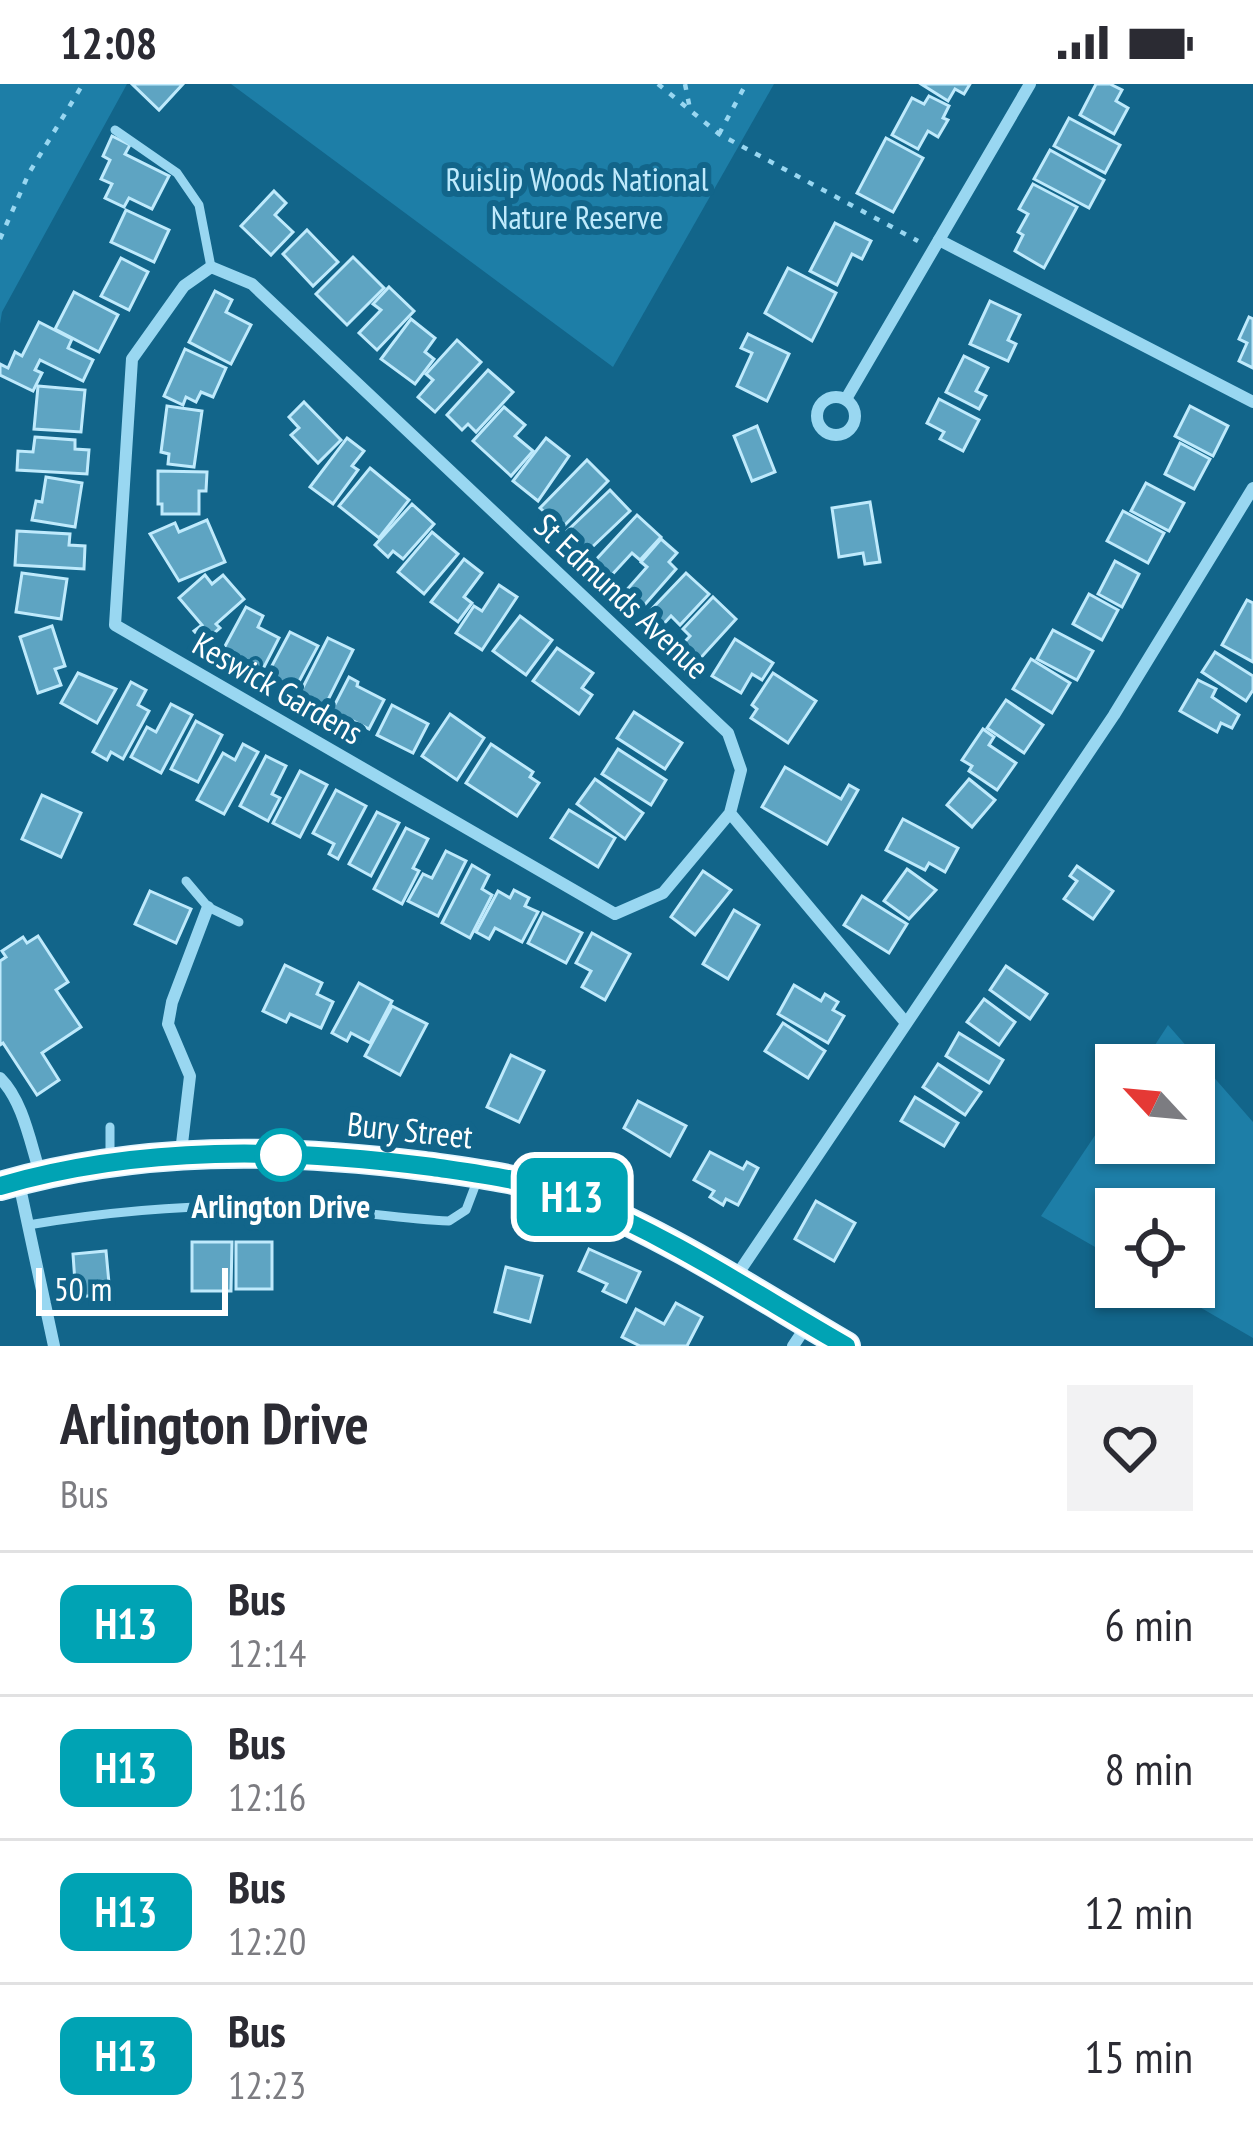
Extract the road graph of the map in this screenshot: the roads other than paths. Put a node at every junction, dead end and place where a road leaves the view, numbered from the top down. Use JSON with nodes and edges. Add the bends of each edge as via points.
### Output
{"nodes":[{"id":1,"x":1030,"y":84,"type":"edge"},
{"id":2,"x":115,"y":130,"type":"dead end"},
{"id":3,"x":936,"y":244,"type":"junction"},
{"id":4,"x":211,"y":266,"type":"junction"},
{"id":5,"x":845,"y":399,"type":"dead end"},
{"id":6,"x":1253,"y":402,"type":"edge"},
{"id":7,"x":1253,"y":488,"type":"edge"},
{"id":8,"x":730,"y":813,"type":"junction"},
{"id":9,"x":186,"y":881,"type":"dead end"},
{"id":10,"x":208,"y":907,"type":"junction"},
{"id":11,"x":239,"y":922,"type":"dead end"},
{"id":12,"x":906,"y":1023,"type":"junction"},
{"id":13,"x":0,"y":1078,"type":"edge"},
{"id":14,"x":110,"y":1126,"type":"dead end"},
{"id":15,"x":181,"y":1153,"type":"junction"},
{"id":16,"x":110,"y":1160,"type":"junction"},
{"id":17,"x":479,"y":1173,"type":"junction"},
{"id":18,"x":20,"y":1180,"type":"edge"},
{"id":19,"x":28,"y":1225,"type":"junction"},
{"id":20,"x":734,"y":1279,"type":"junction"},
{"id":21,"x":801,"y":1335,"type":"edge"},
{"id":22,"x":54,"y":1346,"type":"edge"},
{"id":23,"x":846,"y":1346,"type":"edge"}],
"edges":[{"from":1,"to":3,"type":"street"},
{"from":2,"to":4,"type":"lane","via":[[177,173],[199,205]]},
{"from":3,"to":5,"type":"street"},
{"from":3,"to":6,"type":"street"},
{"from":4,"to":8,"type":"street","name":"St Edmunds Avenue","via":[[252,284],[728,733],[741,770]]},
{"from":4,"to":8,"type":"street","name":"Keswick Gardens","via":[[184,286],[132,359],[115,625],[615,914],[663,893]]},
{"from":7,"to":12,"type":"street","via":[[1114,716]]},
{"from":8,"to":12,"type":"street"},
{"from":9,"to":10,"type":"lane"},
{"from":10,"to":11,"type":"lane"},
{"from":10,"to":15,"type":"street","via":[[168,1024],[190,1076]]},
{"from":12,"to":20,"type":"street"},
{"from":13,"to":18,"type":"street","via":[[24,1122]]},
{"from":14,"to":16,"type":"lane"},
{"from":15,"to":16,"type":"main road","name":"Bury Street"},
{"from":15,"to":17,"type":"main road","name":"Bury Street","via":[[310,1155]]},
{"from":16,"to":18,"type":"main road","name":"Bury Street"},
{"from":17,"to":19,"type":"lane","via":[[471,1202],[449,1221],[200,1205]]},
{"from":17,"to":20,"type":"main road","name":"Bury Street","via":[[571,1196]]},
{"from":18,"to":19,"type":"street"},
{"from":19,"to":22,"type":"street"},
{"from":20,"to":21,"type":"main road","name":"Bury Street"},
{"from":21,"to":23,"type":"main road","name":"Bury Street"}]}
